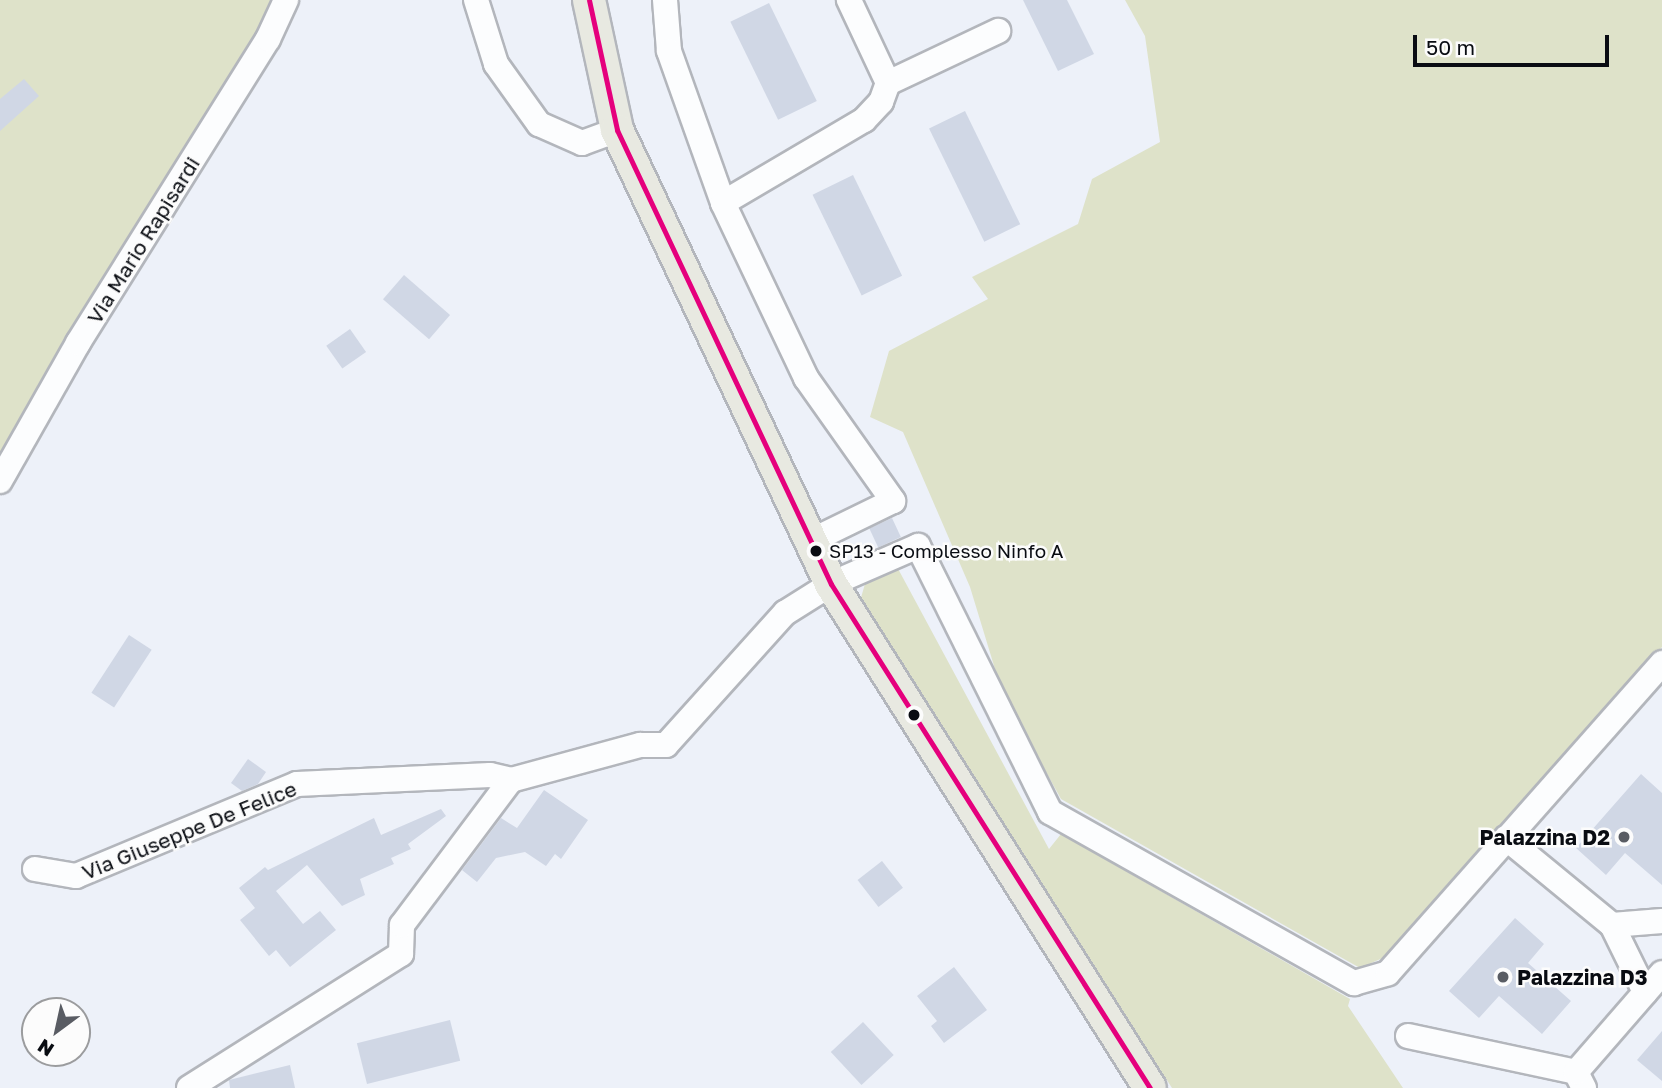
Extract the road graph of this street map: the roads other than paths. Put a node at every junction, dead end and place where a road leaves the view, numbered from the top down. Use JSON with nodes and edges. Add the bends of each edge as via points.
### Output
{"nodes":[{"id":1,"x":286,"y":0,"type":"edge"},
{"id":2,"x":476,"y":0,"type":"edge"},
{"id":3,"x":589,"y":0,"type":"edge"},
{"id":4,"x":665,"y":0,"type":"edge"},
{"id":5,"x":849,"y":0,"type":"edge"},
{"id":6,"x":998,"y":31,"type":"dead end"},
{"id":7,"x":888,"y":83,"type":"junction"},
{"id":8,"x":617,"y":130,"type":"junction"},
{"id":9,"x":723,"y":203,"type":"junction"},
{"id":10,"x":0,"y":481,"type":"edge"},
{"id":11,"x":809,"y":542,"type":"junction"},
{"id":12,"x":831,"y":584,"type":"junction"},
{"id":13,"x":1662,"y":663,"type":"edge"},
{"id":14,"x":511,"y":780,"type":"junction"},
{"id":15,"x":1506,"y":838,"type":"junction"},
{"id":16,"x":35,"y":869,"type":"dead end"},
{"id":17,"x":1662,"y":921,"type":"edge"},
{"id":18,"x":1612,"y":925,"type":"junction"},
{"id":19,"x":1662,"y":973,"type":"edge"},
{"id":20,"x":1645,"y":992,"type":"junction"},
{"id":21,"x":1408,"y":1036,"type":"dead end"},
{"id":22,"x":1580,"y":1080,"type":"edge"},
{"id":23,"x":189,"y":1088,"type":"edge"},
{"id":24,"x":1150,"y":1088,"type":"edge"}],
"edges":[{"from":1,"to":10,"type":"street","name":"Via Mario Rapisardi","via":[[268,39],[78,343]]},
{"from":2,"to":8,"type":"street","via":[[496,64],[539,124],[582,143]]},
{"from":3,"to":8,"type":"main road"},
{"from":4,"to":9,"type":"street","via":[[670,51]]},
{"from":5,"to":7,"type":"street"},
{"from":6,"to":7,"type":"street"},
{"from":7,"to":9,"type":"street","via":[[881,102],[864,120]]},
{"from":8,"to":11,"type":"main road"},
{"from":9,"to":11,"type":"street","via":[[806,378],[893,501]]},
{"from":11,"to":12,"type":"main road"},
{"from":12,"to":14,"type":"street","via":[[785,613],[666,745],[639,745]]},
{"from":12,"to":15,"type":"street","via":[[918,546],[1050,812],[1354,983],[1388,972]]},
{"from":12,"to":24,"type":"main road"},
{"from":13,"to":15,"type":"street"},
{"from":14,"to":16,"type":"street","name":"Via Giuseppe De Felice","via":[[489,775],[298,784],[76,876]]},
{"from":14,"to":23,"type":"street","via":[[402,925],[401,954]]},
{"from":15,"to":18,"type":"street"},
{"from":17,"to":18,"type":"street"},
{"from":18,"to":20,"type":"street"},
{"from":19,"to":20,"type":"street"},
{"from":20,"to":22,"type":"street"},
{"from":21,"to":22,"type":"street"}]}
